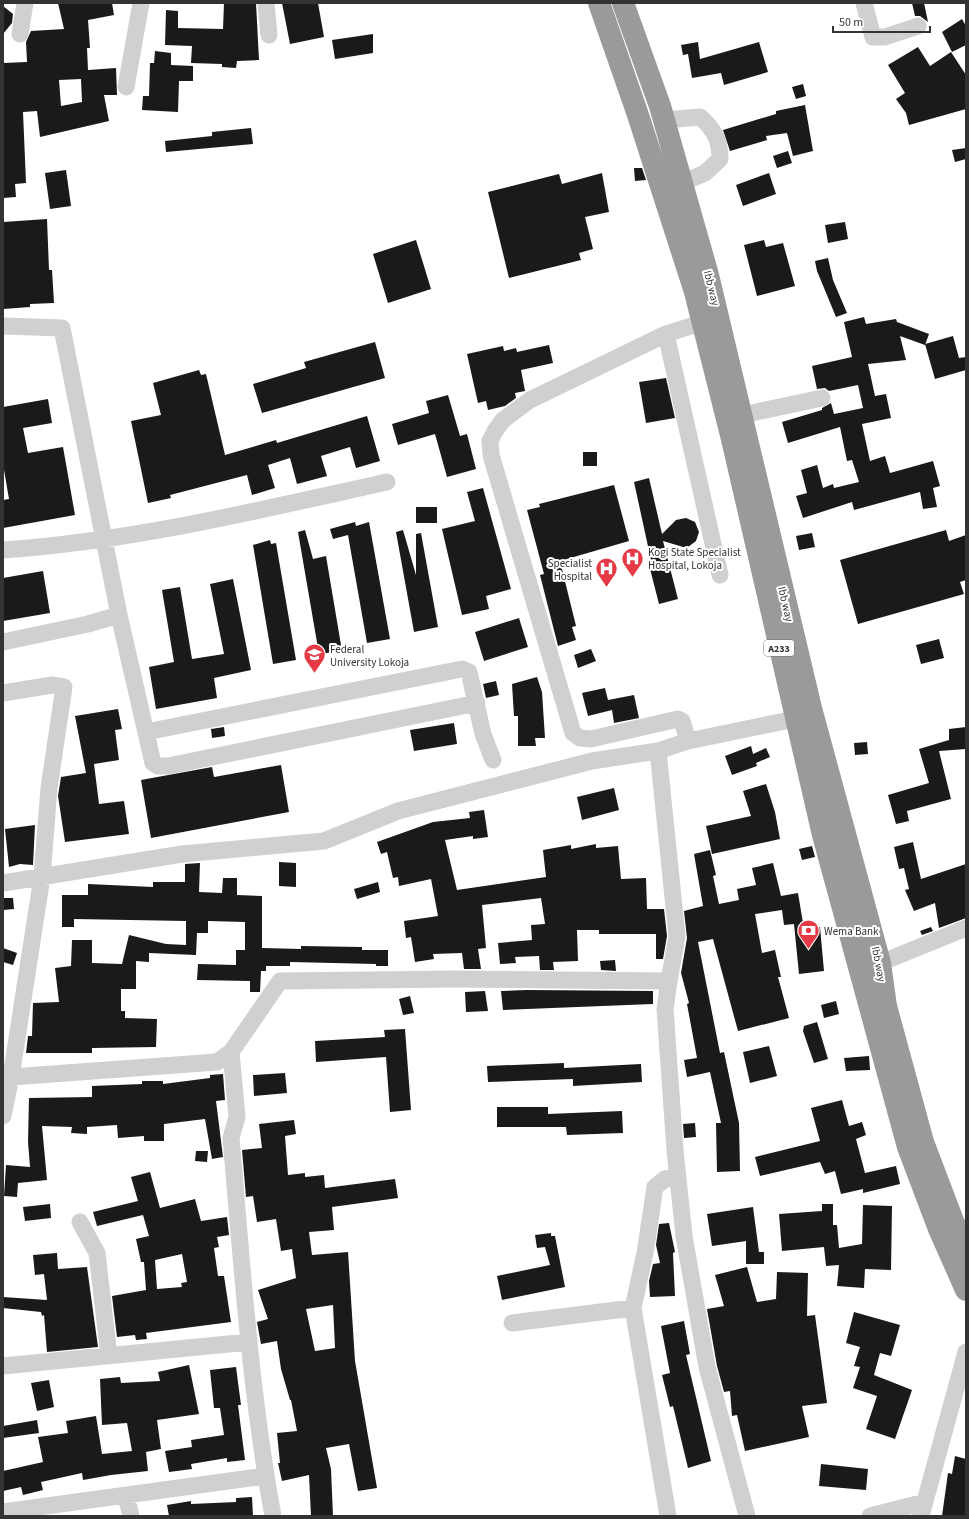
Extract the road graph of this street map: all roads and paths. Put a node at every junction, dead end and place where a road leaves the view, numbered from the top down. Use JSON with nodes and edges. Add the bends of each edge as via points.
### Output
{"nodes":[{"id":1,"x":25,"y":3,"type":"edge"},
{"id":2,"x":141,"y":3,"type":"edge"},
{"id":3,"x":266,"y":3,"type":"edge"},
{"id":4,"x":599,"y":3,"type":"edge"},
{"id":5,"x":623,"y":3,"type":"edge"},
{"id":6,"x":864,"y":3,"type":"edge"},
{"id":7,"x":918,"y":26,"type":"dead end"},
{"id":8,"x":20,"y":34,"type":"dead end"},
{"id":9,"x":269,"y":35,"type":"dead end"},
{"id":10,"x":126,"y":87,"type":"dead end"},
{"id":11,"x":664,"y":120,"type":"junction"},
{"id":12,"x":682,"y":183,"type":"junction"},
{"id":13,"x":710,"y":320,"type":"junction"},
{"id":14,"x":3,"y":326,"type":"edge"},
{"id":15,"x":666,"y":334,"type":"junction"},
{"id":16,"x":822,"y":398,"type":"dead end"},
{"id":17,"x":742,"y":415,"type":"junction"},
{"id":18,"x":387,"y":482,"type":"dead end"},
{"id":19,"x":104,"y":539,"type":"junction"},
{"id":20,"x":3,"y":550,"type":"edge"},
{"id":21,"x":720,"y":575,"type":"dead end"},
{"id":22,"x":119,"y":615,"type":"junction"},
{"id":23,"x":3,"y":642,"type":"edge"},
{"id":24,"x":3,"y":693,"type":"edge"},
{"id":25,"x":477,"y":703,"type":"junction"},
{"id":26,"x":795,"y":719,"type":"junction"},
{"id":27,"x":146,"y":732,"type":"junction"},
{"id":28,"x":688,"y":740,"type":"junction"},
{"id":29,"x":658,"y":751,"type":"junction"},
{"id":30,"x":493,"y":760,"type":"dead end"},
{"id":31,"x":42,"y":877,"type":"junction"},
{"id":32,"x":3,"y":883,"type":"edge"},
{"id":33,"x":966,"y":928,"type":"edge"},
{"id":34,"x":880,"y":963,"type":"junction"},
{"id":35,"x":669,"y":981,"type":"junction"},
{"id":36,"x":232,"y":1052,"type":"junction"},
{"id":37,"x":9,"y":1068,"type":"edge"},
{"id":38,"x":3,"y":1116,"type":"edge"},
{"id":39,"x":678,"y":1178,"type":"junction"},
{"id":40,"x":80,"y":1222,"type":"dead end"},
{"id":41,"x":966,"y":1249,"type":"edge"},
{"id":42,"x":966,"y":1290,"type":"edge"},
{"id":43,"x":633,"y":1308,"type":"junction"},
{"id":44,"x":512,"y":1324,"type":"dead end"},
{"id":45,"x":249,"y":1342,"type":"junction"},
{"id":46,"x":966,"y":1352,"type":"edge"},
{"id":47,"x":108,"y":1356,"type":"junction"},
{"id":48,"x":3,"y":1366,"type":"edge"},
{"id":49,"x":265,"y":1476,"type":"junction"},
{"id":50,"x":126,"y":1496,"type":"junction"},
{"id":51,"x":923,"y":1509,"type":"edge"},
{"id":52,"x":3,"y":1512,"type":"edge"},
{"id":53,"x":131,"y":1516,"type":"edge"},
{"id":54,"x":273,"y":1516,"type":"edge"},
{"id":55,"x":668,"y":1516,"type":"edge"},
{"id":56,"x":747,"y":1516,"type":"edge"},
{"id":57,"x":870,"y":1516,"type":"edge"}],
"edges":[{"from":1,"to":8,"type":"street"},
{"from":2,"to":10,"type":"street"},
{"from":3,"to":9,"type":"street"},
{"from":4,"to":13,"type":"highway","number":"A233","via":[[690,272]]},
{"from":5,"to":11,"type":"highway","name":"Ibb way","number":"A233"},
{"from":6,"to":7,"type":"street","via":[[873,37],[886,37]]},
{"from":11,"to":12,"type":"highway","name":"Ibb way","number":"A233"},
{"from":11,"to":12,"type":"street","via":[[700,117],[710,125],[720,145],[720,159],[705,173]]},
{"from":12,"to":13,"type":"highway","name":"Ibb way","number":"A233","via":[[708,275]]},
{"from":13,"to":15,"type":"street"},
{"from":13,"to":17,"type":"highway","name":"Ibb way","number":"A233"},
{"from":13,"to":26,"type":"highway","number":"A233","via":[[732,439]]},
{"from":14,"to":19,"type":"street","via":[[62,328]]},
{"from":15,"to":21,"type":"street"},
{"from":15,"to":28,"type":"street","via":[[530,400],[503,420],[490,441],[490,455],[573,733],[580,738],[591,739],[678,719],[686,728]]},
{"from":16,"to":17,"type":"street"},
{"from":17,"to":34,"type":"highway","name":"Ibb way","number":"A233","via":[[811,708]]},
{"from":18,"to":19,"type":"street","via":[[201,522]]},
{"from":19,"to":20,"type":"street"},
{"from":19,"to":22,"type":"street"},
{"from":22,"to":23,"type":"street"},
{"from":22,"to":27,"type":"street"},
{"from":24,"to":31,"type":"street","via":[[52,685],[64,687],[48,788]]},
{"from":25,"to":27,"type":"street","via":[[469,672],[462,669]]},
{"from":25,"to":27,"type":"street","via":[[168,766],[153,763]]},
{"from":25,"to":30,"type":"street"},
{"from":26,"to":28,"type":"street"},
{"from":26,"to":42,"type":"highway","number":"A233","via":[[823,835],[908,1147],[939,1229]]},
{"from":28,"to":29,"type":"street"},
{"from":29,"to":31,"type":"street","via":[[592,761],[398,811],[324,841],[182,854]]},
{"from":29,"to":35,"type":"street","via":[[677,936]]},
{"from":31,"to":32,"type":"street"},
{"from":31,"to":37,"type":"street"},
{"from":33,"to":34,"type":"street"},
{"from":34,"to":41,"type":"highway","name":"Ibb way","number":"A233","via":[[886,1006],[923,1142]]},
{"from":35,"to":36,"type":"street","via":[[280,981]]},
{"from":35,"to":39,"type":"street","via":[[665,1009]]},
{"from":36,"to":37,"type":"street","via":[[216,1062]]},
{"from":36,"to":45,"type":"street","via":[[237,1117],[231,1138]]},
{"from":37,"to":38,"type":"street"},
{"from":39,"to":43,"type":"street","via":[[665,1179],[655,1188]]},
{"from":39,"to":56,"type":"street","via":[[684,1236],[707,1367]]},
{"from":40,"to":47,"type":"street","via":[[97,1253]]},
{"from":43,"to":44,"type":"street"},
{"from":43,"to":55,"type":"street"},
{"from":45,"to":47,"type":"street"},
{"from":45,"to":49,"type":"street"},
{"from":46,"to":51,"type":"street"},
{"from":47,"to":48,"type":"street"},
{"from":49,"to":50,"type":"street"},
{"from":49,"to":54,"type":"street"},
{"from":50,"to":52,"type":"street"},
{"from":50,"to":53,"type":"street"},
{"from":51,"to":57,"type":"street"}]}
